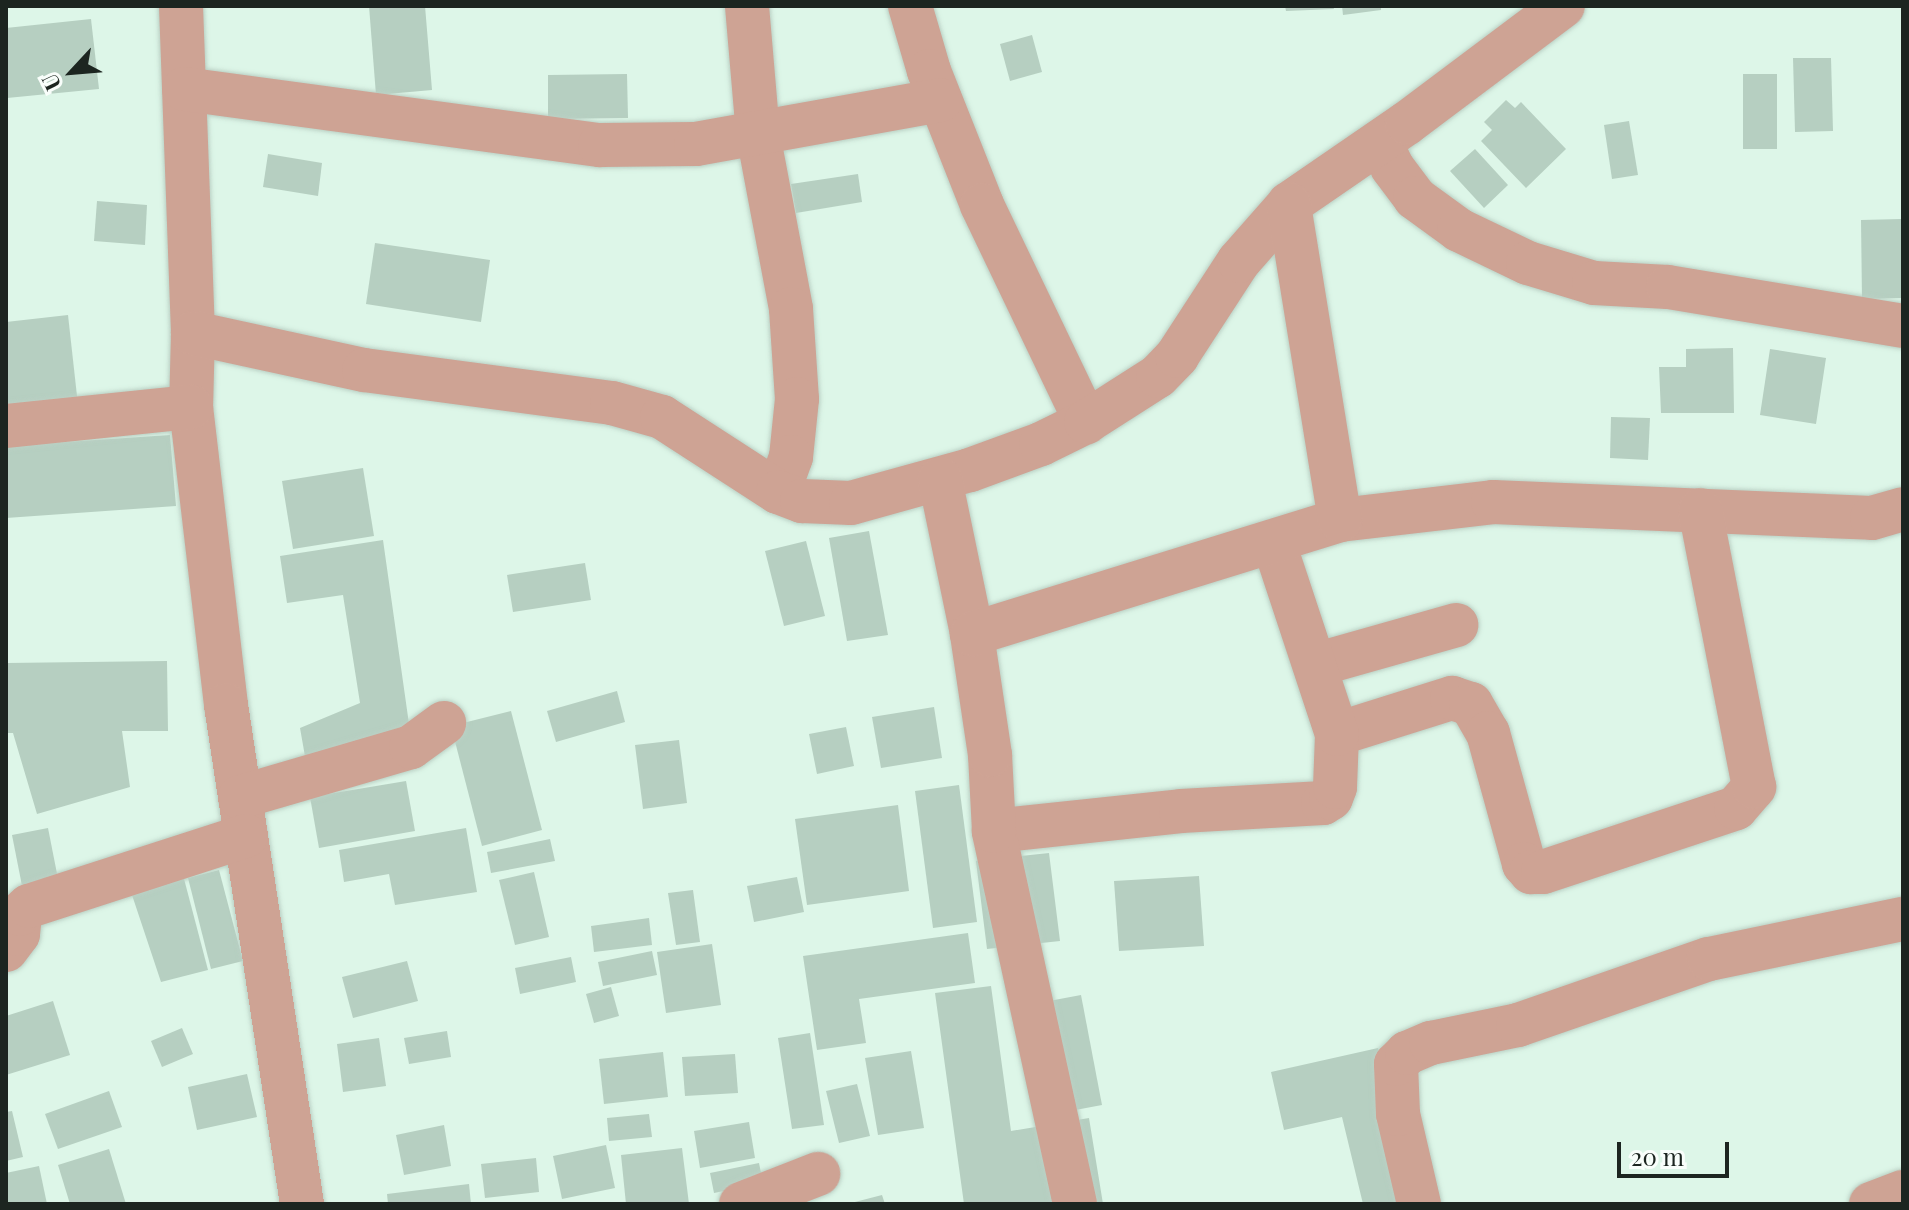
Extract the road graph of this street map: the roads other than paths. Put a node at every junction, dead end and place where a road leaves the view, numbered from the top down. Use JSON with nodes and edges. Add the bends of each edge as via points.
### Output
{"nodes":[{"id":1,"x":181,"y":6,"type":"edge"},
{"id":2,"x":747,"y":6,"type":"edge"},
{"id":3,"x":910,"y":6,"type":"edge"},
{"id":4,"x":1563,"y":6,"type":"edge"},
{"id":5,"x":184,"y":89,"type":"junction"},
{"id":6,"x":940,"y":100,"type":"junction"},
{"id":7,"x":758,"y":134,"type":"junction"},
{"id":8,"x":1380,"y":142,"type":"junction"},
{"id":9,"x":1289,"y":204,"type":"junction"},
{"id":10,"x":1903,"y":326,"type":"edge"},
{"id":11,"x":193,"y":333,"type":"junction"},
{"id":12,"x":191,"y":407,"type":"junction"},
{"id":13,"x":1086,"y":422,"type":"junction"},
{"id":14,"x":6,"y":426,"type":"edge"},
{"id":15,"x":940,"y":479,"type":"junction"},
{"id":16,"x":778,"y":492,"type":"junction"},
{"id":17,"x":1903,"y":509,"type":"edge"},
{"id":18,"x":1700,"y":510,"type":"junction"},
{"id":19,"x":1340,"y":520,"type":"junction"},
{"id":20,"x":1274,"y":543,"type":"junction"},
{"id":21,"x":1456,"y":625,"type":"dead end"},
{"id":22,"x":972,"y":634,"type":"junction"},
{"id":23,"x":1315,"y":665,"type":"junction"},
{"id":24,"x":444,"y":723,"type":"dead end"},
{"id":25,"x":1337,"y":734,"type":"junction"},
{"id":26,"x":243,"y":816,"type":"junction"},
{"id":27,"x":994,"y":831,"type":"junction"},
{"id":28,"x":1903,"y":919,"type":"edge"},
{"id":29,"x":6,"y":950,"type":"edge"},
{"id":30,"x":818,"y":1174,"type":"dead end"},
{"id":31,"x":1903,"y":1192,"type":"edge"},
{"id":32,"x":302,"y":1204,"type":"edge"},
{"id":33,"x":742,"y":1204,"type":"edge"},
{"id":34,"x":1075,"y":1204,"type":"edge"},
{"id":35,"x":1419,"y":1204,"type":"edge"},
{"id":36,"x":1871,"y":1204,"type":"edge"}],
"edges":[{"from":1,"to":5,"type":"street"},
{"from":2,"to":7,"type":"street"},
{"from":3,"to":6,"type":"street"},
{"from":4,"to":8,"type":"street"},
{"from":5,"to":7,"type":"street","via":[[600,145],[696,144]]},
{"from":5,"to":11,"type":"street"},
{"from":6,"to":7,"type":"street"},
{"from":6,"to":13,"type":"street","via":[[982,205]]},
{"from":7,"to":16,"type":"street","via":[[791,309],[797,399],[791,457]]},
{"from":8,"to":9,"type":"street"},
{"from":8,"to":10,"type":"street","via":[[1415,198],[1459,230],[1528,263],[1594,283],[1668,287]]},
{"from":9,"to":13,"type":"street","via":[[1239,261],[1177,356],[1158,376]]},
{"from":9,"to":19,"type":"street"},
{"from":11,"to":12,"type":"street"},
{"from":11,"to":16,"type":"street","via":[[364,370],[612,403],[662,417]]},
{"from":12,"to":14,"type":"street"},
{"from":12,"to":26,"type":"street"},
{"from":13,"to":15,"type":"street","via":[[1041,444]]},
{"from":15,"to":16,"type":"street","via":[[851,503],[802,501]]},
{"from":15,"to":22,"type":"street"},
{"from":17,"to":18,"type":"street","via":[[1872,518]]},
{"from":18,"to":19,"type":"street","via":[[1493,502]]},
{"from":18,"to":25,"type":"street","via":[[1754,787],[1736,808],[1531,872],[1524,864],[1488,733],[1471,704],[1452,698]]},
{"from":19,"to":20,"type":"street"},
{"from":20,"to":22,"type":"street"},
{"from":20,"to":23,"type":"street"},
{"from":21,"to":23,"type":"street"},
{"from":22,"to":27,"type":"street","via":[[990,755]]},
{"from":23,"to":25,"type":"street"},
{"from":24,"to":26,"type":"street","via":[[411,747]]},
{"from":25,"to":27,"type":"street","via":[[1335,787],[1323,803],[1181,811]]},
{"from":26,"to":29,"type":"street","via":[[29,906],[20,914],[18,934]]},
{"from":26,"to":32,"type":"street"},
{"from":27,"to":34,"type":"street"},
{"from":28,"to":35,"type":"street","via":[[1709,959],[1518,1025],[1407,1053],[1396,1064],[1398,1114]]},
{"from":30,"to":33,"type":"street"},
{"from":31,"to":36,"type":"street"}]}
